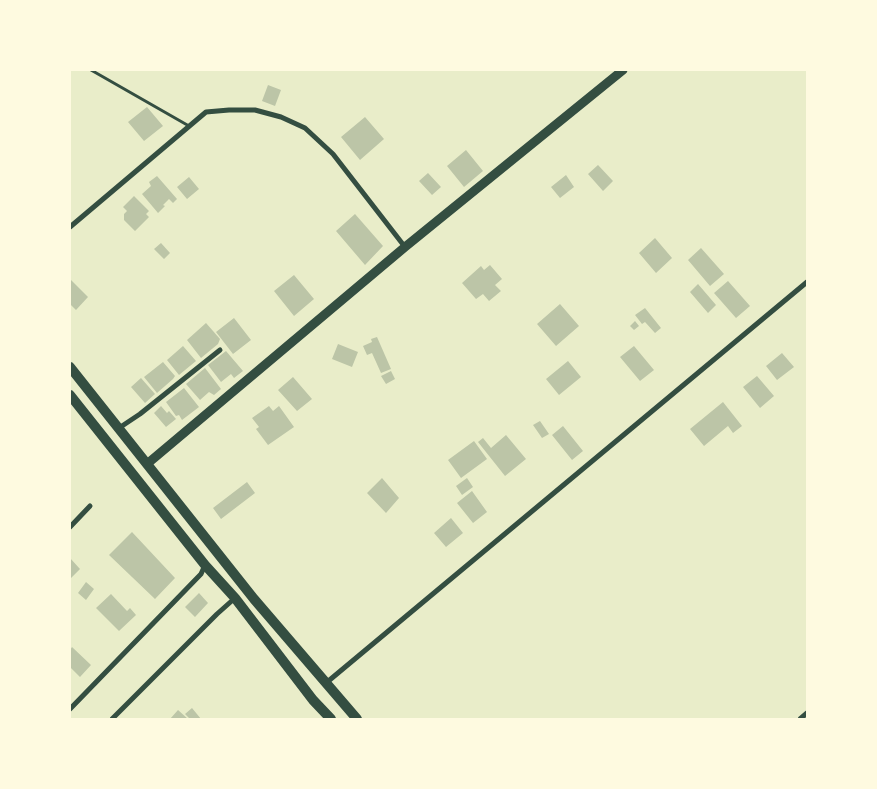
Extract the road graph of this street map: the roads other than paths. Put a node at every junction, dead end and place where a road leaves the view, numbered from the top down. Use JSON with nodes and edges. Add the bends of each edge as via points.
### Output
{"nodes":[{"id":1,"x":91,"y":70,"type":"edge"},
{"id":2,"x":622,"y":70,"type":"edge"},
{"id":3,"x":189,"y":126,"type":"junction"},
{"id":4,"x":70,"y":227,"type":"edge"},
{"id":5,"x":405,"y":247,"type":"junction"},
{"id":6,"x":807,"y":282,"type":"edge"},
{"id":7,"x":220,"y":350,"type":"dead end"},
{"id":8,"x":70,"y":367,"type":"edge"},
{"id":9,"x":70,"y":395,"type":"edge"},
{"id":10,"x":119,"y":428,"type":"junction"},
{"id":11,"x":147,"y":464,"type":"junction"},
{"id":12,"x":90,"y":506,"type":"dead end"},
{"id":13,"x":70,"y":528,"type":"edge"},
{"id":14,"x":205,"y":565,"type":"junction"},
{"id":15,"x":235,"y":598,"type":"junction"},
{"id":16,"x":326,"y":683,"type":"junction"},
{"id":17,"x":70,"y":709,"type":"edge"},
{"id":18,"x":807,"y":713,"type":"edge"},
{"id":19,"x":112,"y":719,"type":"edge"},
{"id":20,"x":331,"y":719,"type":"edge"},
{"id":21,"x":358,"y":719,"type":"edge"},
{"id":22,"x":800,"y":719,"type":"edge"}],
"edges":[{"from":1,"to":3,"type":"lane"},
{"from":2,"to":5,"type":"main road"},
{"from":3,"to":4,"type":"street"},
{"from":3,"to":5,"type":"street","via":[[206,112],[255,110],[305,128],[332,154]]},
{"from":5,"to":11,"type":"main road"},
{"from":6,"to":16,"type":"street"},
{"from":7,"to":10,"type":"street"},
{"from":8,"to":10,"type":"main road"},
{"from":9,"to":14,"type":"main road"},
{"from":10,"to":11,"type":"main road"},
{"from":11,"to":16,"type":"main road","via":[[254,599]]},
{"from":12,"to":13,"type":"street"},
{"from":14,"to":15,"type":"main road"},
{"from":14,"to":17,"type":"street","via":[[201,574]]},
{"from":15,"to":19,"type":"street"},
{"from":15,"to":20,"type":"main road"},
{"from":16,"to":21,"type":"main road"},
{"from":18,"to":22,"type":"street"}]}
